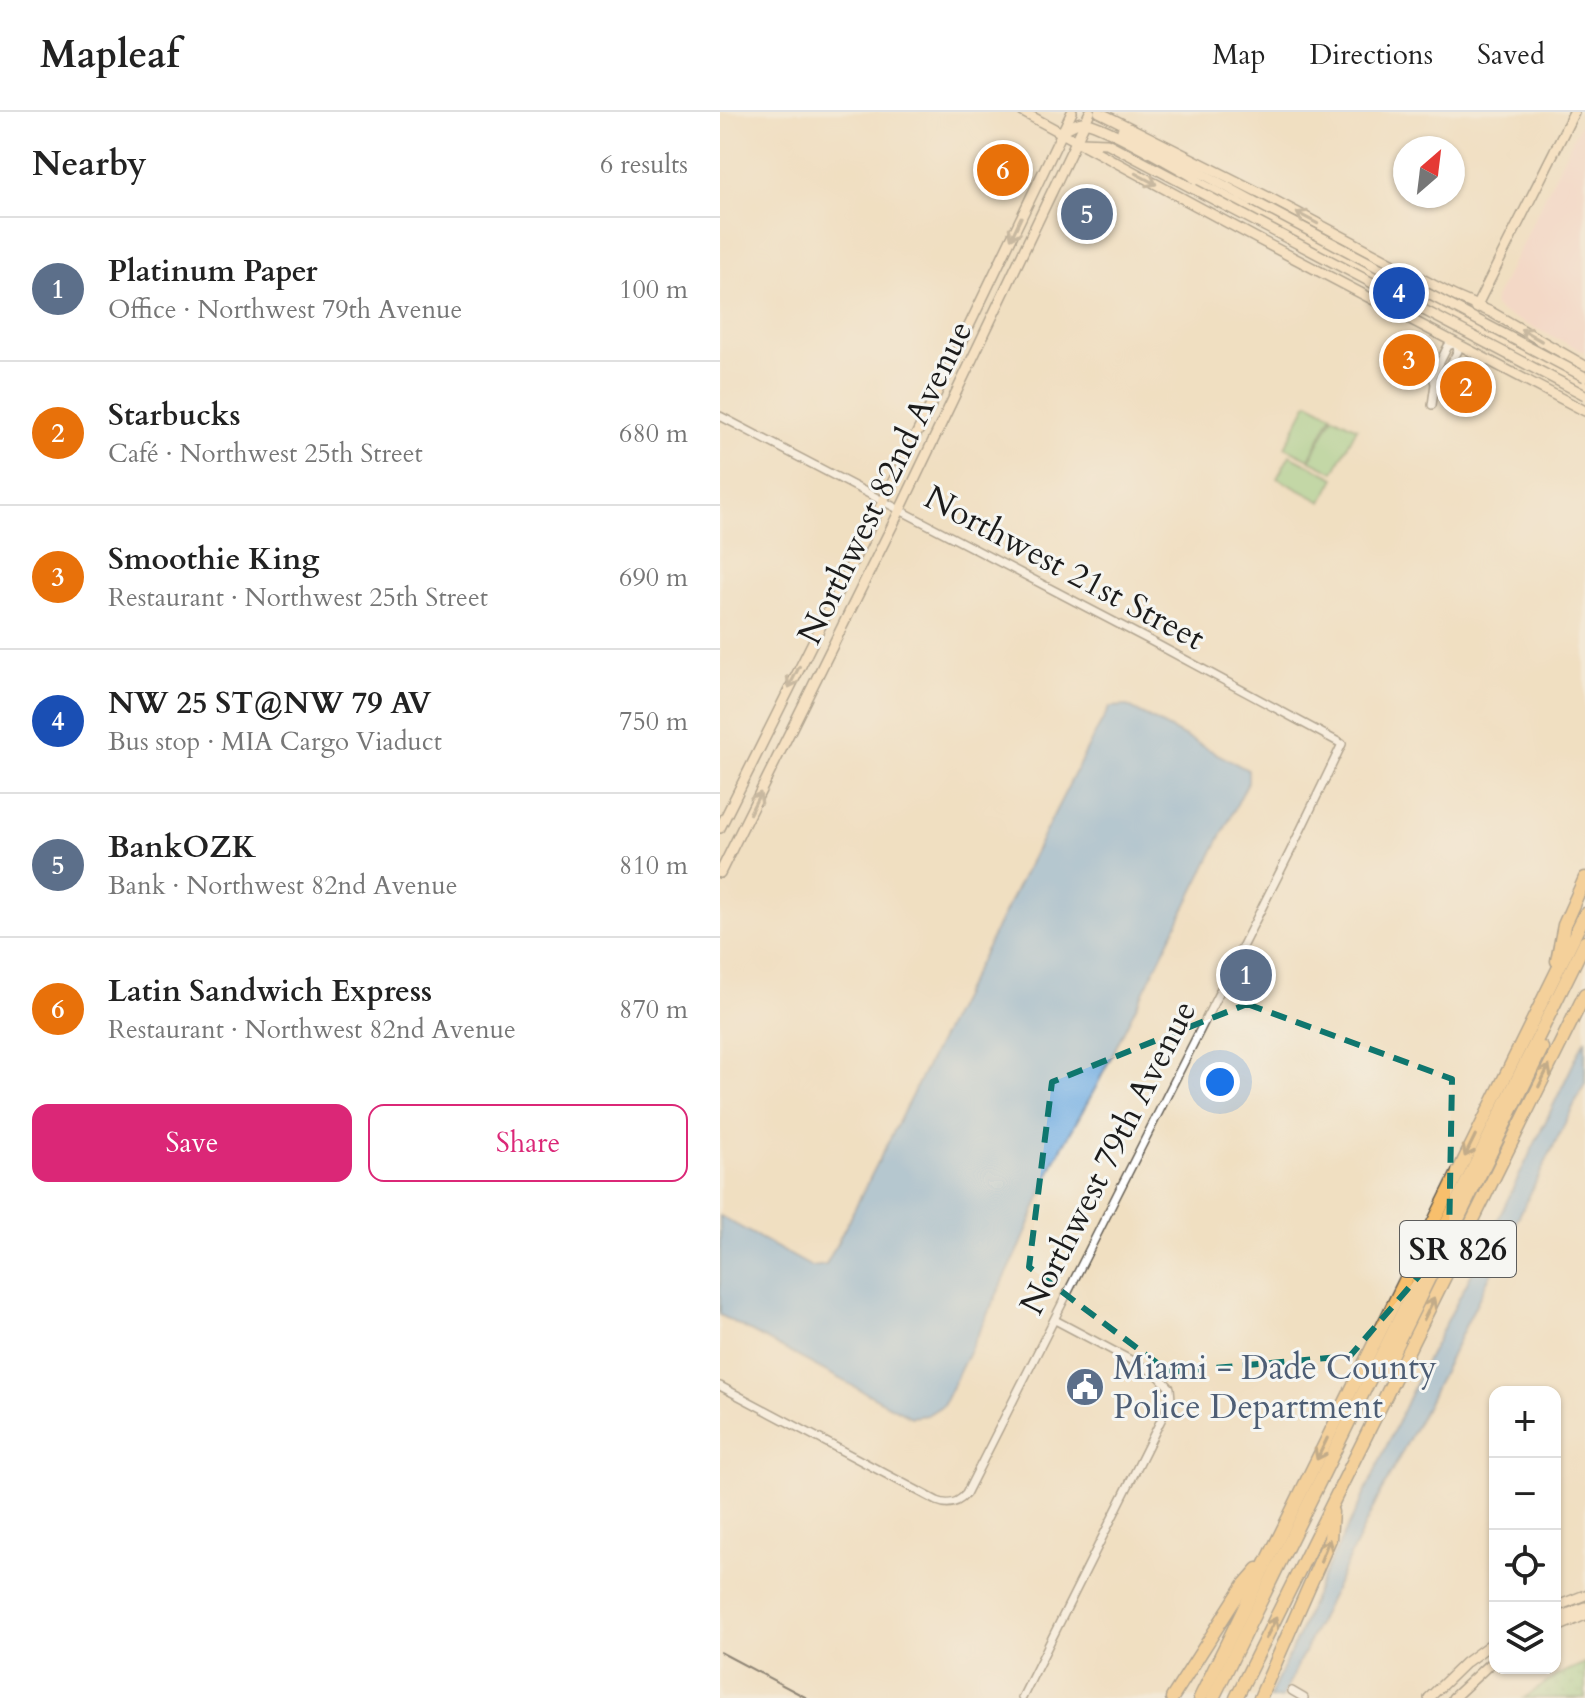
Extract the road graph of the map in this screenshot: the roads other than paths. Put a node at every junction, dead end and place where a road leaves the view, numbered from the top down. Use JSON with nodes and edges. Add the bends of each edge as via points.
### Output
{"nodes":[{"id":1,"x":1023,"y":112,"type":"edge"},
{"id":2,"x":1072,"y":112,"type":"edge"},
{"id":3,"x":1095,"y":112,"type":"edge"},
{"id":4,"x":1574,"y":112,"type":"edge"},
{"id":5,"x":1086,"y":123,"type":"junction"},
{"id":6,"x":1062,"y":132,"type":"junction"},
{"id":7,"x":1077,"y":142,"type":"junction"},
{"id":8,"x":1192,"y":176,"type":"junction"},
{"id":9,"x":1214,"y":180,"type":"junction"},
{"id":10,"x":1476,"y":306,"type":"junction"},
{"id":11,"x":978,"y":307,"type":"junction"},
{"id":12,"x":994,"y":315,"type":"junction"},
{"id":13,"x":1466,"y":323,"type":"junction"},
{"id":14,"x":1456,"y":343,"type":"junction"},
{"id":15,"x":1585,"y":366,"type":"edge"},
{"id":16,"x":1585,"y":377,"type":"edge"},
{"id":17,"x":1585,"y":386,"type":"edge"},
{"id":18,"x":1585,"y":395,"type":"edge"},
{"id":19,"x":1432,"y":405,"type":"dead end"},
{"id":20,"x":1585,"y":411,"type":"edge"},
{"id":21,"x":720,"y":416,"type":"edge"},
{"id":22,"x":883,"y":501,"type":"junction"},
{"id":23,"x":900,"y":510,"type":"junction"},
{"id":24,"x":1342,"y":744,"type":"joint"},
{"id":25,"x":720,"y":828,"type":"edge"},
{"id":26,"x":720,"y":873,"type":"edge"},
{"id":27,"x":1585,"y":878,"type":"edge"},
{"id":28,"x":1585,"y":914,"type":"edge"},
{"id":29,"x":1585,"y":942,"type":"edge"},
{"id":30,"x":1585,"y":959,"type":"edge"},
{"id":31,"x":1554,"y":975,"type":"junction"},
{"id":32,"x":1585,"y":994,"type":"edge"},
{"id":33,"x":1055,"y":1320,"type":"junction"},
{"id":34,"x":720,"y":1386,"type":"edge"},
{"id":35,"x":1333,"y":1504,"type":"junction"},
{"id":36,"x":1268,"y":1558,"type":"junction"},
{"id":37,"x":1585,"y":1595,"type":"edge"},
{"id":38,"x":1561,"y":1605,"type":"edge"},
{"id":39,"x":1585,"y":1607,"type":"edge"},
{"id":40,"x":1585,"y":1615,"type":"edge"},
{"id":41,"x":1561,"y":1617,"type":"edge"},
{"id":42,"x":1561,"y":1625,"type":"edge"},
{"id":43,"x":1489,"y":1645,"type":"edge"},
{"id":44,"x":1489,"y":1666,"type":"edge"},
{"id":45,"x":1292,"y":1691,"type":"dead end"},
{"id":46,"x":1022,"y":1698,"type":"edge"},
{"id":47,"x":1172,"y":1698,"type":"edge"},
{"id":48,"x":1200,"y":1698,"type":"edge"},
{"id":49,"x":1213,"y":1698,"type":"edge"},
{"id":50,"x":1222,"y":1698,"type":"edge"},
{"id":51,"x":1236,"y":1698,"type":"edge"},
{"id":52,"x":1260,"y":1698,"type":"edge"},
{"id":53,"x":1304,"y":1698,"type":"edge"},
{"id":54,"x":1429,"y":1698,"type":"edge"},
{"id":55,"x":1453,"y":1698,"type":"edge"}],
"edges":[{"from":1,"to":6,"type":"main road"},
{"from":2,"to":6,"type":"main road","name":"Northwest 82nd Avenue"},
{"from":3,"to":5,"type":"main road","name":"Northwest 82nd Avenue"},
{"from":3,"to":9,"type":"main road"},
{"from":10,"to":3,"type":"main road","one_way":true},
{"from":4,"to":10,"type":"main road"},
{"from":5,"to":6,"type":"main road"},
{"from":5,"to":7,"type":"main road","name":"Northwest 82nd Avenue"},
{"from":5,"to":8,"type":"main road"},
{"from":6,"to":7,"type":"main road"},
{"from":6,"to":11,"type":"main road","name":"Northwest 82nd Avenue","one_way":true},
{"from":7,"to":12,"type":"main road","name":"Northwest 82nd Avenue"},
{"from":7,"to":14,"type":"main road","one_way":true},
{"from":7,"to":18,"type":"main road","bridge":true,"via":[[1107,143]]},
{"from":8,"to":9,"type":"main road"},
{"from":8,"to":13,"type":"main road"},
{"from":9,"to":16,"type":"main road","bridge":true},
{"from":10,"to":13,"type":"main road"},
{"from":15,"to":10,"type":"main road","one_way":true},
{"from":11,"to":12,"type":"main road"},
{"from":11,"to":22,"type":"main road","name":"Northwest 82nd Avenue"},
{"from":12,"to":23,"type":"main road","name":"Northwest 82nd Avenue"},
{"from":13,"to":14,"type":"main road"},
{"from":13,"to":17,"type":"main road"},
{"from":14,"to":19,"type":"street","via":[[1448,346],[1433,376]]},
{"from":14,"to":20,"type":"main road"},
{"from":21,"to":22,"type":"street","name":"Northwest 21st Street"},
{"from":22,"to":23,"type":"street","name":"Northwest 21st Street"},
{"from":22,"to":25,"type":"main road","name":"Northwest 82nd Avenue","one_way":true},
{"from":23,"to":24,"type":"street","name":"Northwest 21st Street"},
{"from":26,"to":23,"type":"main road","name":"Northwest 82nd Avenue","one_way":true},
{"from":24,"to":33,"type":"street","name":"Northwest 79th Avenue"},
{"from":27,"to":31,"type":"highway","via":[[1564,925]]},
{"from":28,"to":31,"type":"highway","number":"SR 826"},
{"from":29,"to":49,"type":"highway"},
{"from":30,"to":50,"type":"highway"},
{"from":31,"to":36,"type":"highway","number":"SR 826","one_way":true},
{"from":35,"to":32,"type":"highway","number":"SR 826","one_way":true},
{"from":33,"to":34,"type":"street","name":"Northwest 79th Avenue","via":[[972,1486],[956,1502],[931,1499]]},
{"from":33,"to":46,"type":"street","via":[[1157,1374],[1170,1388],[1171,1400]]},
{"from":51,"to":35,"type":"highway","number":"SR 826","one_way":true},
{"from":52,"to":35,"type":"highway","one_way":true,"via":[[1330,1539]]},
{"from":36,"to":47,"type":"highway","via":[[1244,1585]]},
{"from":36,"to":48,"type":"highway","number":"SR 826"},
{"from":37,"to":38,"type":"main road"},
{"from":39,"to":41,"type":"main road"},
{"from":40,"to":42,"type":"main road"},
{"from":43,"to":54,"type":"main road"},
{"from":44,"to":55,"type":"main road"},
{"from":45,"to":53,"type":"street"}]}
